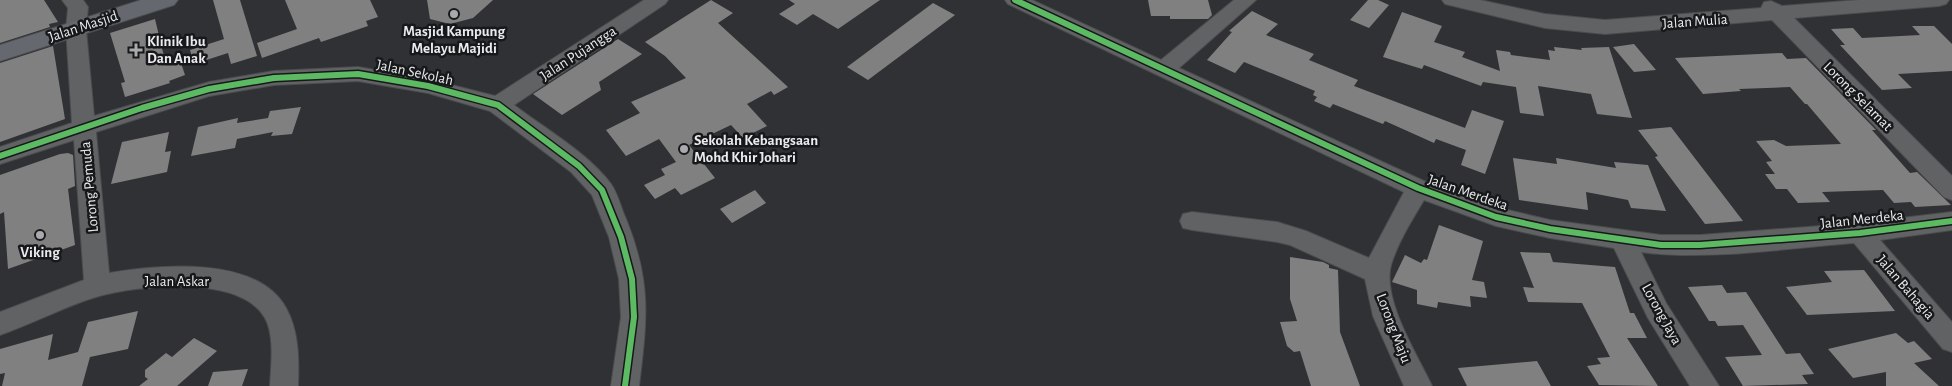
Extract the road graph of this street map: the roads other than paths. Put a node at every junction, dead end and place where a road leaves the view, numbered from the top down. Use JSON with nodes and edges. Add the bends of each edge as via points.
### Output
{"nodes":[{"id":1,"x":72,"y":0,"type":"edge"},
{"id":2,"x":166,"y":0,"type":"edge"},
{"id":3,"x":658,"y":0,"type":"edge"},
{"id":4,"x":1015,"y":0,"type":"edge"},
{"id":5,"x":1246,"y":0,"type":"edge"},
{"id":6,"x":1452,"y":0,"type":"edge"},
{"id":7,"x":1940,"y":0,"type":"edge"},
{"id":8,"x":1771,"y":7,"type":"edge"},
{"id":9,"x":76,"y":28,"type":"junction"},
{"id":10,"x":0,"y":53,"type":"edge"},
{"id":11,"x":1164,"y":69,"type":"junction"},
{"id":12,"x":498,"y":105,"type":"junction"},
{"id":13,"x":84,"y":126,"type":"junction"},
{"id":14,"x":0,"y":156,"type":"edge"},
{"id":15,"x":1418,"y":188,"type":"junction"},
{"id":16,"x":1952,"y":192,"type":"edge"},
{"id":17,"x":1192,"y":221,"type":"dead end"},
{"id":18,"x":1952,"y":221,"type":"edge"},
{"id":19,"x":1860,"y":234,"type":"junction"},
{"id":20,"x":1623,"y":240,"type":"junction"},
{"id":21,"x":1377,"y":274,"type":"junction"},
{"id":22,"x":97,"y":286,"type":"junction"},
{"id":23,"x":0,"y":324,"type":"edge"},
{"id":24,"x":1952,"y":341,"type":"edge"},
{"id":25,"x":284,"y":386,"type":"edge"},
{"id":26,"x":625,"y":386,"type":"edge"},
{"id":27,"x":1418,"y":386,"type":"edge"},
{"id":28,"x":1705,"y":386,"type":"edge"}],
"edges":[{"from":1,"to":9,"type":"street","name":"Lorong Pemuda","via":[[78,7]]},
{"from":2,"to":9,"type":"main road","name":"Jalan Masjid"},
{"from":3,"to":12,"type":"street","name":"Jalan Pujangga"},
{"from":4,"to":11,"type":"street","name":"Jalan Merdeka"},
{"from":5,"to":11,"type":"street"},
{"from":6,"to":8,"type":"street","name":"Jalan Mulia","via":[[1527,18],[1605,27]]},
{"from":7,"to":8,"type":"street","name":"Jalan Mulia"},
{"from":8,"to":16,"type":"street","name":"Lorong Selamat"},
{"from":9,"to":10,"type":"main road","name":"Jalan Masjid"},
{"from":9,"to":13,"type":"street","name":"Lorong Pemuda"},
{"from":11,"to":15,"type":"street","name":"Jalan Merdeka"},
{"from":12,"to":13,"type":"street","name":"Jalan Sekolah","via":[[428,86],[358,74],[313,74],[209,89]]},
{"from":12,"to":26,"type":"street","name":"Jalan Sekolah","via":[[579,166],[602,190],[621,237],[632,279],[634,317]]},
{"from":13,"to":14,"type":"street","name":"Jalan Sekolah"},
{"from":13,"to":22,"type":"street","name":"Lorong Pemuda"},
{"from":15,"to":20,"type":"street","name":"Jalan Merdeka","via":[[1496,217]]},
{"from":15,"to":21,"type":"street","name":"Lorong Maju","via":[[1381,259]]},
{"from":17,"to":21,"type":"street","via":[[1277,232],[1298,238]]},
{"from":18,"to":19,"type":"street","name":"Jalan Merdeka"},
{"from":19,"to":20,"type":"street","name":"Jalan Merdeka","via":[[1700,245]]},
{"from":19,"to":24,"type":"street","name":"Jalan Bahagia"},
{"from":20,"to":28,"type":"street","name":"Lorong Jaya","via":[[1657,310]]},
{"from":21,"to":27,"type":"street","name":"Lorong Maju","via":[[1386,315]]},
{"from":22,"to":23,"type":"street","name":"Jalan Askar"},
{"from":22,"to":25,"type":"street","name":"Jalan Askar","via":[[182,278],[230,282],[248,288],[264,298],[277,315],[281,329]]}]}
